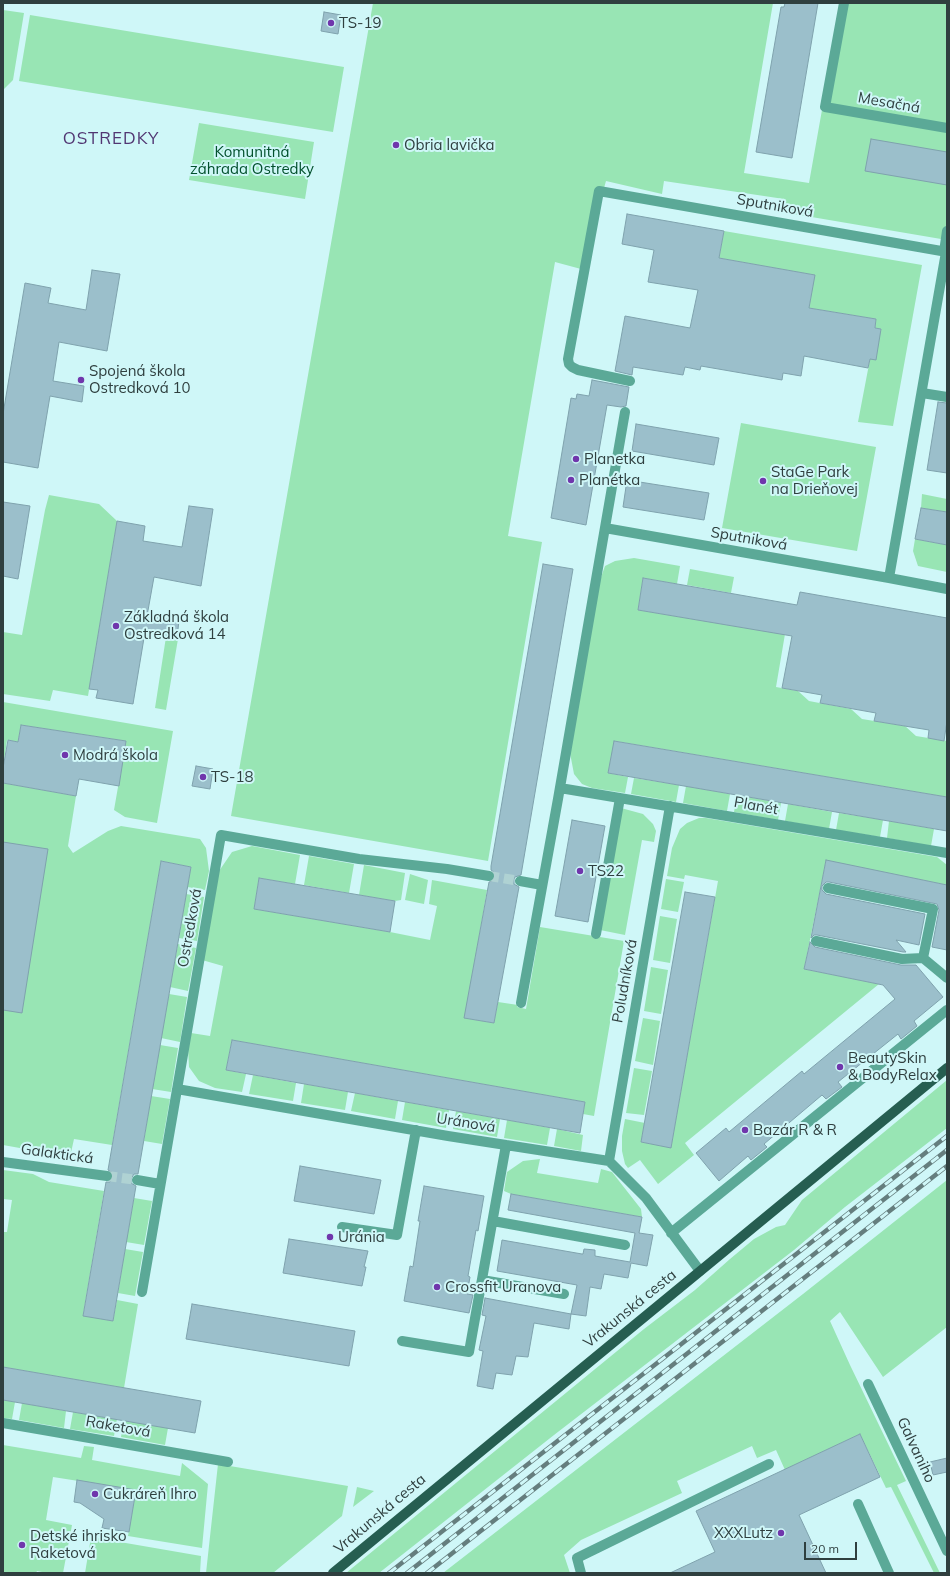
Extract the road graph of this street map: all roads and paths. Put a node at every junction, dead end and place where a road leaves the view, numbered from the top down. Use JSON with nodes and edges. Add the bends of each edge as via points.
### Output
{"nodes":[{"id":1,"x":844,"y":3,"type":"edge"},
{"id":2,"x":947,"y":128,"type":"edge"},
{"id":3,"x":947,"y":230,"type":"edge"},
{"id":4,"x":946,"y":252,"type":"edge"},
{"id":5,"x":630,"y":380,"type":"dead end"},
{"id":6,"x":922,"y":393,"type":"junction"},
{"id":7,"x":947,"y":397,"type":"edge"},
{"id":8,"x":625,"y":412,"type":"dead end"},
{"id":9,"x":605,"y":528,"type":"junction"},
{"id":10,"x":888,"y":578,"type":"junction"},
{"id":11,"x":947,"y":589,"type":"edge"},
{"id":12,"x":560,"y":788,"type":"junction"},
{"id":13,"x":620,"y":798,"type":"junction"},
{"id":14,"x":670,"y":806,"type":"junction"},
{"id":15,"x":947,"y":854,"type":"edge"},
{"id":16,"x":489,"y":876,"type":"tunnel mouth"},
{"id":17,"x":520,"y":881,"type":"tunnel mouth"},
{"id":18,"x":542,"y":885,"type":"junction"},
{"id":19,"x":828,"y":888,"type":"dead end"},
{"id":20,"x":596,"y":934,"type":"dead end"},
{"id":21,"x":816,"y":941,"type":"dead end"},
{"id":22,"x":923,"y":958,"type":"junction"},
{"id":23,"x":947,"y":978,"type":"edge"},
{"id":24,"x":521,"y":1003,"type":"dead end"},
{"id":25,"x":947,"y":1010,"type":"edge"},
{"id":26,"x":947,"y":1068,"type":"edge"},
{"id":27,"x":177,"y":1089,"type":"junction"},
{"id":28,"x":416,"y":1130,"type":"junction"},
{"id":29,"x":506,"y":1145,"type":"junction"},
{"id":30,"x":609,"y":1161,"type":"junction"},
{"id":31,"x":3,"y":1162,"type":"edge"},
{"id":32,"x":107,"y":1176,"type":"tunnel mouth"},
{"id":33,"x":137,"y":1180,"type":"tunnel mouth"},
{"id":34,"x":160,"y":1184,"type":"junction"},
{"id":35,"x":493,"y":1221,"type":"junction"},
{"id":36,"x":342,"y":1227,"type":"dead end"},
{"id":37,"x":671,"y":1233,"type":"junction"},
{"id":38,"x":625,"y":1245,"type":"dead end"},
{"id":39,"x":700,"y":1272,"type":"junction"},
{"id":40,"x":482,"y":1280,"type":"junction"},
{"id":41,"x":142,"y":1292,"type":"dead end"},
{"id":42,"x":564,"y":1294,"type":"dead end"},
{"id":43,"x":402,"y":1341,"type":"dead end"},
{"id":44,"x":868,"y":1384,"type":"dead end"},
{"id":45,"x":3,"y":1423,"type":"edge"},
{"id":46,"x":228,"y":1462,"type":"dead end"},
{"id":47,"x":769,"y":1464,"type":"dead end"},
{"id":48,"x":858,"y":1504,"type":"dead end"},
{"id":49,"x":947,"y":1552,"type":"edge"},
{"id":50,"x":333,"y":1573,"type":"edge"},
{"id":51,"x":580,"y":1573,"type":"edge"},
{"id":52,"x":889,"y":1573,"type":"edge"}],
"edges":[{"from":1,"to":2,"type":"street","name":"Mesačná","via":[[825,107]]},
{"from":3,"to":4,"type":"street"},
{"from":4,"to":5,"type":"street","name":"Sputniková","via":[[599,191],[568,358],[569,364],[578,370]]},
{"from":4,"to":6,"type":"street"},
{"from":6,"to":7,"type":"street"},
{"from":6,"to":10,"type":"street"},
{"from":8,"to":9,"type":"street"},
{"from":9,"to":10,"type":"street","name":"Sputniková"},
{"from":9,"to":12,"type":"street"},
{"from":10,"to":11,"type":"street","name":"Sputniková"},
{"from":12,"to":13,"type":"street","name":"Planét"},
{"from":12,"to":18,"type":"street"},
{"from":13,"to":14,"type":"street","name":"Planét"},
{"from":13,"to":20,"type":"street"},
{"from":14,"to":15,"type":"street","name":"Planét"},
{"from":14,"to":30,"type":"street","name":"Poludníková"},
{"from":16,"to":27,"type":"street","name":"Ostredková","via":[[359,859],[222,835]]},
{"from":17,"to":18,"type":"street"},
{"from":18,"to":24,"type":"street"},
{"from":19,"to":22,"type":"street","via":[[933,909]]},
{"from":21,"to":22,"type":"street","via":[[902,959]]},
{"from":22,"to":23,"type":"street"},
{"from":25,"to":37,"type":"street"},
{"from":26,"to":39,"type":"main road","name":"Vrakunská cesta"},
{"from":27,"to":28,"type":"street","name":"Uránová"},
{"from":27,"to":34,"type":"street","name":"Ostredková"},
{"from":28,"to":29,"type":"street","name":"Uránová"},
{"from":28,"to":36,"type":"street","via":[[397,1235]]},
{"from":29,"to":30,"type":"street","name":"Uránová"},
{"from":29,"to":35,"type":"street"},
{"from":30,"to":37,"type":"street","via":[[646,1198]]},
{"from":31,"to":32,"type":"street","name":"Galaktická"},
{"from":33,"to":34,"type":"street"},
{"from":34,"to":41,"type":"street","name":"Ostredková"},
{"from":35,"to":38,"type":"street"},
{"from":35,"to":40,"type":"street"},
{"from":37,"to":39,"type":"street"},
{"from":39,"to":50,"type":"main road","name":"Vrakunská cesta"},
{"from":40,"to":42,"type":"street"},
{"from":40,"to":43,"type":"street","via":[[469,1352]]},
{"from":44,"to":49,"type":"street","name":"Galvaniho"},
{"from":45,"to":46,"type":"street","name":"Raketová"},
{"from":47,"to":51,"type":"street","via":[[577,1558]]},
{"from":48,"to":52,"type":"street"}]}
